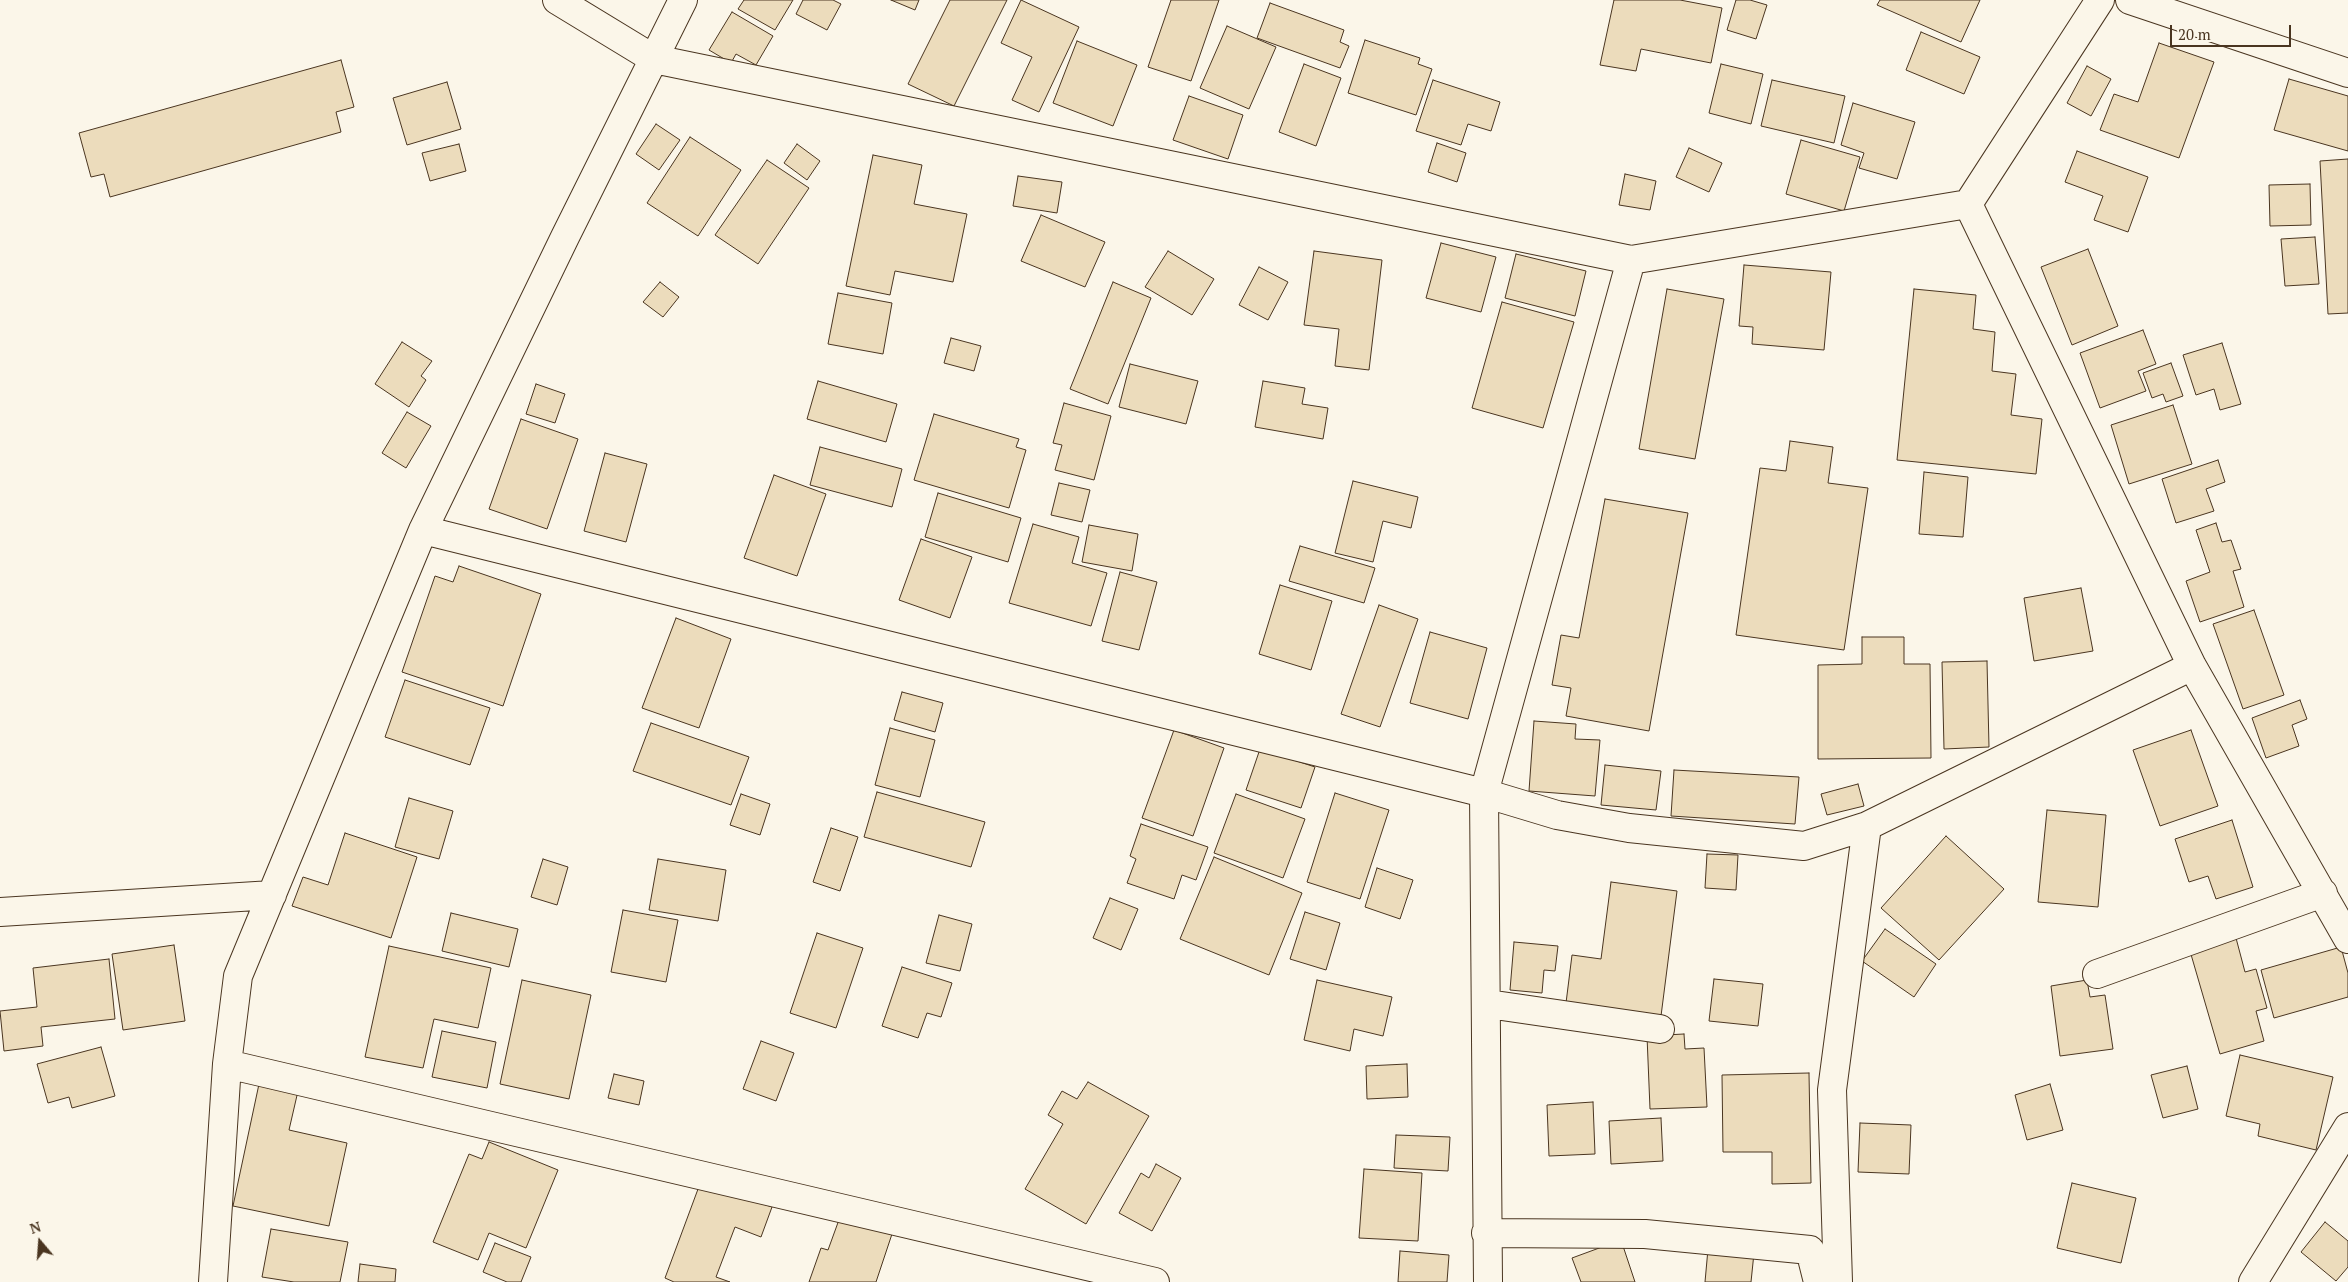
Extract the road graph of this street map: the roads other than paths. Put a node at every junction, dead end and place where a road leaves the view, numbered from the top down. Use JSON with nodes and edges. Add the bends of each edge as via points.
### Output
{"nodes":[{"id":1,"x":557,"y":0,"type":"edge"},
{"id":2,"x":683,"y":0,"type":"edge"},
{"id":3,"x":2100,"y":0,"type":"edge"},
{"id":4,"x":2130,"y":0,"type":"edge"},
{"id":5,"x":654,"y":60,"type":"junction"},
{"id":6,"x":2348,"y":72,"type":"edge"},
{"id":7,"x":1968,"y":204,"type":"junction"},
{"id":8,"x":1631,"y":260,"type":"junction"},
{"id":9,"x":424,"y":530,"type":"junction"},
{"id":10,"x":2192,"y":666,"type":"junction"},
{"id":11,"x":1484,"y":793,"type":"junction"},
{"id":12,"x":1867,"y":826,"type":"junction"},
{"id":13,"x":2323,"y":893,"type":"junction"},
{"id":14,"x":272,"y":895,"type":"junction"},
{"id":15,"x":0,"y":912,"type":"edge"},
{"id":16,"x":2348,"y":939,"type":"edge"},
{"id":17,"x":2097,"y":974,"type":"dead end"},
{"id":18,"x":1488,"y":1004,"type":"junction"},
{"id":19,"x":1660,"y":1029,"type":"dead end"},
{"id":20,"x":227,"y":1064,"type":"junction"},
{"id":21,"x":2348,"y":1127,"type":"edge"},
{"id":22,"x":1486,"y":1233,"type":"junction"},
{"id":23,"x":213,"y":1282,"type":"edge"},
{"id":24,"x":1155,"y":1282,"type":"edge"},
{"id":25,"x":1488,"y":1282,"type":"edge"},
{"id":26,"x":1818,"y":1282,"type":"edge"},
{"id":27,"x":1838,"y":1282,"type":"edge"},
{"id":28,"x":2253,"y":1282,"type":"edge"}],
"edges":[{"from":1,"to":5,"type":"street"},
{"from":2,"to":5,"type":"street"},
{"from":3,"to":7,"type":"street"},
{"from":4,"to":6,"type":"street"},
{"from":5,"to":8,"type":"street"},
{"from":5,"to":9,"type":"street"},
{"from":7,"to":8,"type":"street"},
{"from":7,"to":10,"type":"street"},
{"from":8,"to":11,"type":"street"},
{"from":9,"to":11,"type":"street"},
{"from":9,"to":14,"type":"street"},
{"from":10,"to":12,"type":"street"},
{"from":10,"to":13,"type":"street"},
{"from":11,"to":12,"type":"street","via":[[1557,815],[1629,828],[1804,846]]},
{"from":11,"to":18,"type":"street"},
{"from":12,"to":27,"type":"street","via":[[1832,1090]]},
{"from":13,"to":16,"type":"street"},
{"from":13,"to":17,"type":"street"},
{"from":14,"to":15,"type":"street"},
{"from":14,"to":20,"type":"street","via":[[238,976]]},
{"from":18,"to":19,"type":"street"},
{"from":18,"to":22,"type":"street"},
{"from":20,"to":23,"type":"street"},
{"from":20,"to":24,"type":"street"},
{"from":21,"to":28,"type":"street"},
{"from":22,"to":25,"type":"street"},
{"from":22,"to":26,"type":"street","via":[[1645,1234],[1810,1250]]}]}
